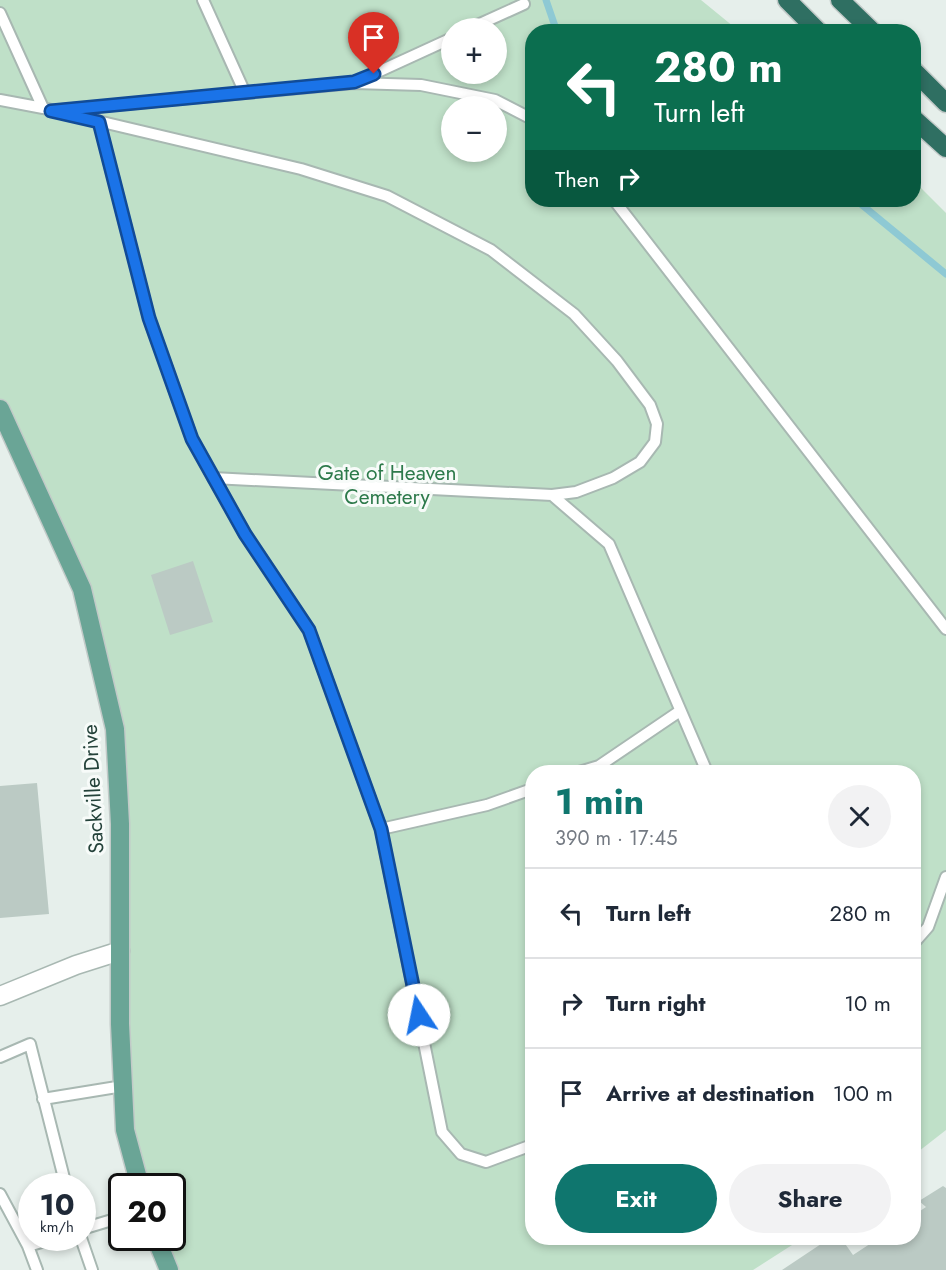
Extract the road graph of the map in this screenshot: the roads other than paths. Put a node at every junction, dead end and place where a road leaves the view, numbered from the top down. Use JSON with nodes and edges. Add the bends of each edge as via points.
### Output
{"nodes":[{"id":1,"x":203,"y":0,"type":"edge"},
{"id":2,"x":787,"y":0,"type":"edge"},
{"id":3,"x":840,"y":0,"type":"edge"},
{"id":4,"x":524,"y":4,"type":"dead end"},
{"id":5,"x":0,"y":13,"type":"edge"},
{"id":6,"x":493,"y":18,"type":"edge"},
{"id":7,"x":811,"y":24,"type":"edge"},
{"id":8,"x":865,"y":24,"type":"edge"},
{"id":9,"x":441,"y":43,"type":"edge"},
{"id":10,"x":921,"y":78,"type":"edge"},
{"id":11,"x":354,"y":82,"type":"junction"},
{"id":12,"x":245,"y":93,"type":"junction"},
{"id":13,"x":0,"y":100,"type":"edge"},
{"id":14,"x":946,"y":103,"type":"edge"},
{"id":15,"x":47,"y":110,"type":"junction"},
{"id":16,"x":525,"y":115,"type":"edge"},
{"id":17,"x":99,"y":122,"type":"junction"},
{"id":18,"x":921,"y":125,"type":"edge"},
{"id":19,"x":946,"y":148,"type":"edge"},
{"id":20,"x":619,"y":207,"type":"edge"},
{"id":21,"x":0,"y":409,"type":"edge"},
{"id":22,"x":213,"y":478,"type":"junction"},
{"id":23,"x":552,"y":495,"type":"junction"},
{"id":24,"x":946,"y":629,"type":"edge"},
{"id":25,"x":680,"y":711,"type":"junction"},
{"id":26,"x":600,"y":765,"type":"edge"},
{"id":27,"x":704,"y":765,"type":"edge"},
{"id":28,"x":525,"y":791,"type":"edge"},
{"id":29,"x":381,"y":829,"type":"junction"},
{"id":30,"x":946,"y":877,"type":"edge"},
{"id":31,"x":921,"y":935,"type":"edge"},
{"id":32,"x":120,"y":951,"type":"junction"},
{"id":33,"x":0,"y":996,"type":"edge"},
{"id":34,"x":0,"y":1056,"type":"edge"},
{"id":35,"x":123,"y":1086,"type":"junction"},
{"id":36,"x":44,"y":1099,"type":"junction"},
{"id":37,"x":525,"y":1148,"type":"edge"},
{"id":38,"x":63,"y":1173,"type":"edge"},
{"id":39,"x":137,"y":1173,"type":"edge"},
{"id":40,"x":0,"y":1194,"type":"edge"},
{"id":41,"x":18,"y":1227,"type":"edge"},
{"id":42,"x":30,"y":1251,"type":"edge"},
{"id":43,"x":85,"y":1251,"type":"edge"},
{"id":44,"x":161,"y":1251,"type":"edge"},
{"id":45,"x":38,"y":1270,"type":"edge"},
{"id":46,"x":92,"y":1270,"type":"edge"},
{"id":47,"x":169,"y":1270,"type":"edge"}],
"edges":[{"from":1,"to":12,"type":"lane"},
{"from":2,"to":7,"type":"highway"},
{"from":3,"to":8,"type":"highway"},
{"from":4,"to":6,"type":"lane"},
{"from":5,"to":15,"type":"lane"},
{"from":9,"to":11,"type":"lane"},
{"from":10,"to":14,"type":"highway"},
{"from":11,"to":12,"type":"lane"},
{"from":11,"to":16,"type":"lane","via":[[421,85],[495,100]]},
{"from":12,"to":15,"type":"lane"},
{"from":13,"to":15,"type":"lane"},
{"from":15,"to":17,"type":"lane"},
{"from":17,"to":22,"type":"lane","via":[[149,318],[192,439]]},
{"from":17,"to":23,"type":"lane","via":[[301,169],[387,196],[491,250],[574,314],[617,360],[650,405],[657,424],[655,442],[640,462],[613,478],[576,492]]},
{"from":18,"to":19,"type":"highway"},
{"from":20,"to":24,"type":"lane"},
{"from":21,"to":32,"type":"main road","name":"Sackville Drive","via":[[82,589],[115,729]]},
{"from":22,"to":23,"type":"lane"},
{"from":22,"to":29,"type":"lane","via":[[309,630]]},
{"from":23,"to":25,"type":"lane","via":[[609,544]]},
{"from":25,"to":26,"type":"lane"},
{"from":25,"to":27,"type":"lane"},
{"from":28,"to":29,"type":"lane","via":[[487,805]]},
{"from":29,"to":37,"type":"lane","via":[[442,1132],[461,1154],[486,1162]]},
{"from":30,"to":31,"type":"lane","via":[[928,927]]},
{"from":32,"to":33,"type":"street"},
{"from":32,"to":35,"type":"main road","name":"Sackville Drive"},
{"from":34,"to":36,"type":"lane","via":[[30,1044]]},
{"from":35,"to":36,"type":"lane"},
{"from":35,"to":39,"type":"main road","name":"Sackville Drive","via":[[125,1130]]},
{"from":36,"to":38,"type":"lane"},
{"from":40,"to":41,"type":"lane"},
{"from":42,"to":45,"type":"lane"},
{"from":43,"to":46,"type":"lane"},
{"from":44,"to":47,"type":"main road"}]}
